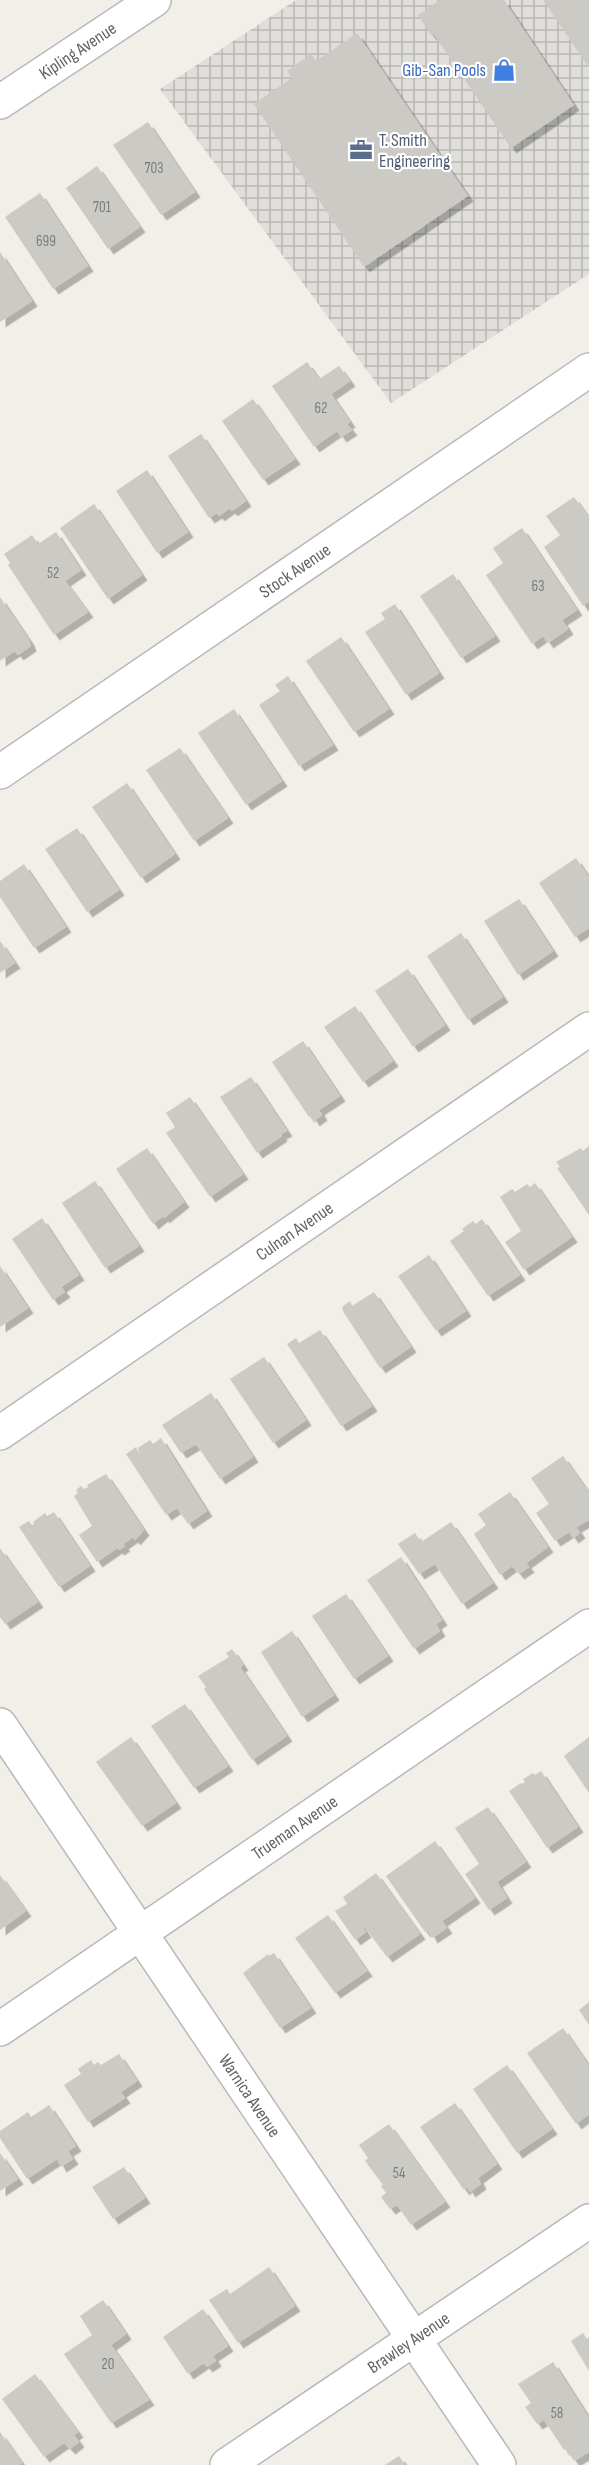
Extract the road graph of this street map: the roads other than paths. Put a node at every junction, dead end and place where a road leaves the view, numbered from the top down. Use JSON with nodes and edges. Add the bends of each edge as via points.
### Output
{"nodes":[{"id":1,"x":154,"y":0,"type":"edge"},
{"id":2,"x":0,"y":102,"type":"edge"},
{"id":3,"x":589,"y":370,"type":"edge"},
{"id":4,"x":0,"y":772,"type":"edge"},
{"id":5,"x":589,"y":1029,"type":"edge"},
{"id":6,"x":0,"y":1433,"type":"edge"},
{"id":7,"x":589,"y":1626,"type":"edge"},
{"id":8,"x":0,"y":1725,"type":"edge"},
{"id":9,"x":141,"y":1934,"type":"junction"},
{"id":10,"x":0,"y":2029,"type":"edge"},
{"id":11,"x":589,"y":2221,"type":"edge"},
{"id":12,"x":414,"y":2338,"type":"junction"},
{"id":13,"x":228,"y":2465,"type":"edge"},
{"id":14,"x":499,"y":2465,"type":"edge"}],
"edges":[{"from":1,"to":2,"type":"street","name":"Kipling Avenue"},
{"from":3,"to":4,"type":"street","name":"Stock Avenue"},
{"from":5,"to":6,"type":"street","name":"Culnan Avenue"},
{"from":7,"to":9,"type":"street","name":"Trueman Avenue"},
{"from":8,"to":9,"type":"street","name":"Warnica Avenue"},
{"from":9,"to":10,"type":"street","name":"Trueman Avenue"},
{"from":9,"to":12,"type":"street","name":"Warnica Avenue"},
{"from":11,"to":12,"type":"street","name":"Brawley Avenue"},
{"from":12,"to":13,"type":"street","name":"Brawley Avenue"},
{"from":12,"to":14,"type":"street","name":"Warnica Avenue"}]}
